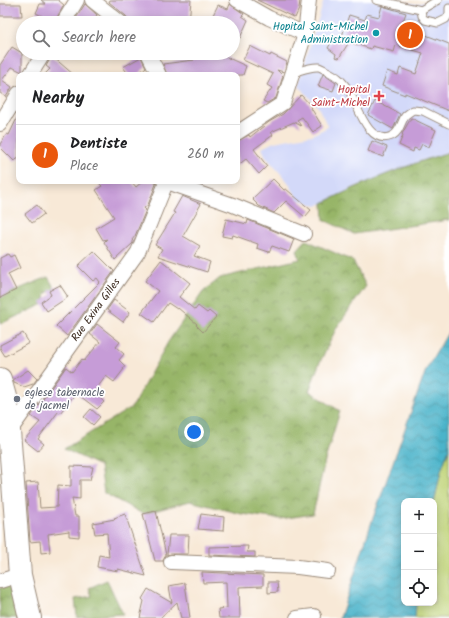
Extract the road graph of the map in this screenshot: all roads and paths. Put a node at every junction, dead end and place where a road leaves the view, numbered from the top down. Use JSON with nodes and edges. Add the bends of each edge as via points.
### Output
{"nodes":[{"id":1,"x":77,"y":0,"type":"edge"},
{"id":2,"x":92,"y":0,"type":"edge"},
{"id":3,"x":237,"y":0,"type":"edge"},
{"id":4,"x":309,"y":0,"type":"edge"},
{"id":5,"x":376,"y":0,"type":"edge"},
{"id":6,"x":438,"y":0,"type":"edge"},
{"id":7,"x":448,"y":0,"type":"edge"},
{"id":8,"x":449,"y":7,"type":"edge"},
{"id":9,"x":421,"y":10,"type":"junction"},
{"id":10,"x":67,"y":16,"type":"edge"},
{"id":11,"x":112,"y":16,"type":"edge"},
{"id":12,"x":304,"y":34,"type":"junction"},
{"id":13,"x":40,"y":60,"type":"edge"},
{"id":14,"x":152,"y":60,"type":"edge"},
{"id":15,"x":32,"y":72,"type":"edge"},
{"id":16,"x":158,"y":72,"type":"edge"},
{"id":17,"x":292,"y":73,"type":"junction"},
{"id":18,"x":16,"y":98,"type":"edge"},
{"id":19,"x":6,"y":116,"type":"edge"},
{"id":20,"x":449,"y":124,"type":"edge"},
{"id":21,"x":240,"y":131,"type":"edge"},
{"id":22,"x":165,"y":184,"type":"edge"},
{"id":23,"x":173,"y":184,"type":"edge"},
{"id":24,"x":304,"y":234,"type":"dead end"},
{"id":25,"x":0,"y":379,"type":"edge"},
{"id":26,"x":9,"y":432,"type":"junction"},
{"id":27,"x":171,"y":562,"type":"dead end"},
{"id":28,"x":328,"y":571,"type":"dead end"},
{"id":29,"x":10,"y":578,"type":"edge"},
{"id":30,"x":314,"y":616,"type":"dead end"},
{"id":31,"x":30,"y":618,"type":"edge"},
{"id":32,"x":297,"y":618,"type":"edge"}],
"edges":[{"from":1,"to":10,"type":"street"},
{"from":2,"to":11,"type":"street"},
{"from":3,"to":12,"type":"street"},
{"from":4,"to":12,"type":"street"},
{"from":5,"to":9,"type":"lane"},
{"from":6,"to":9,"type":"lane"},
{"from":7,"to":8,"type":"lane"},
{"from":8,"to":9,"type":"lane","via":[[446,19],[438,23],[425,20]]},
{"from":12,"to":17,"type":"street"},
{"from":13,"to":15,"type":"street"},
{"from":14,"to":16,"type":"street"},
{"from":17,"to":20,"type":"lane","via":[[320,67],[339,77],[370,129],[375,135],[383,138],[392,136],[400,128],[405,116],[413,110],[423,111]]},
{"from":17,"to":21,"type":"street","via":[[282,103]]},
{"from":18,"to":19,"type":"street"},
{"from":22,"to":26,"type":"street","name":"Rue Exina Gilles","via":[[138,252]]},
{"from":23,"to":24,"type":"street","via":[[232,204]]},
{"from":25,"to":26,"type":"main road","via":[[7,404]]},
{"from":26,"to":29,"type":"main road"},
{"from":27,"to":28,"type":"street","via":[[298,567]]},
{"from":29,"to":31,"type":"main road"},
{"from":30,"to":32,"type":"street"}]}
